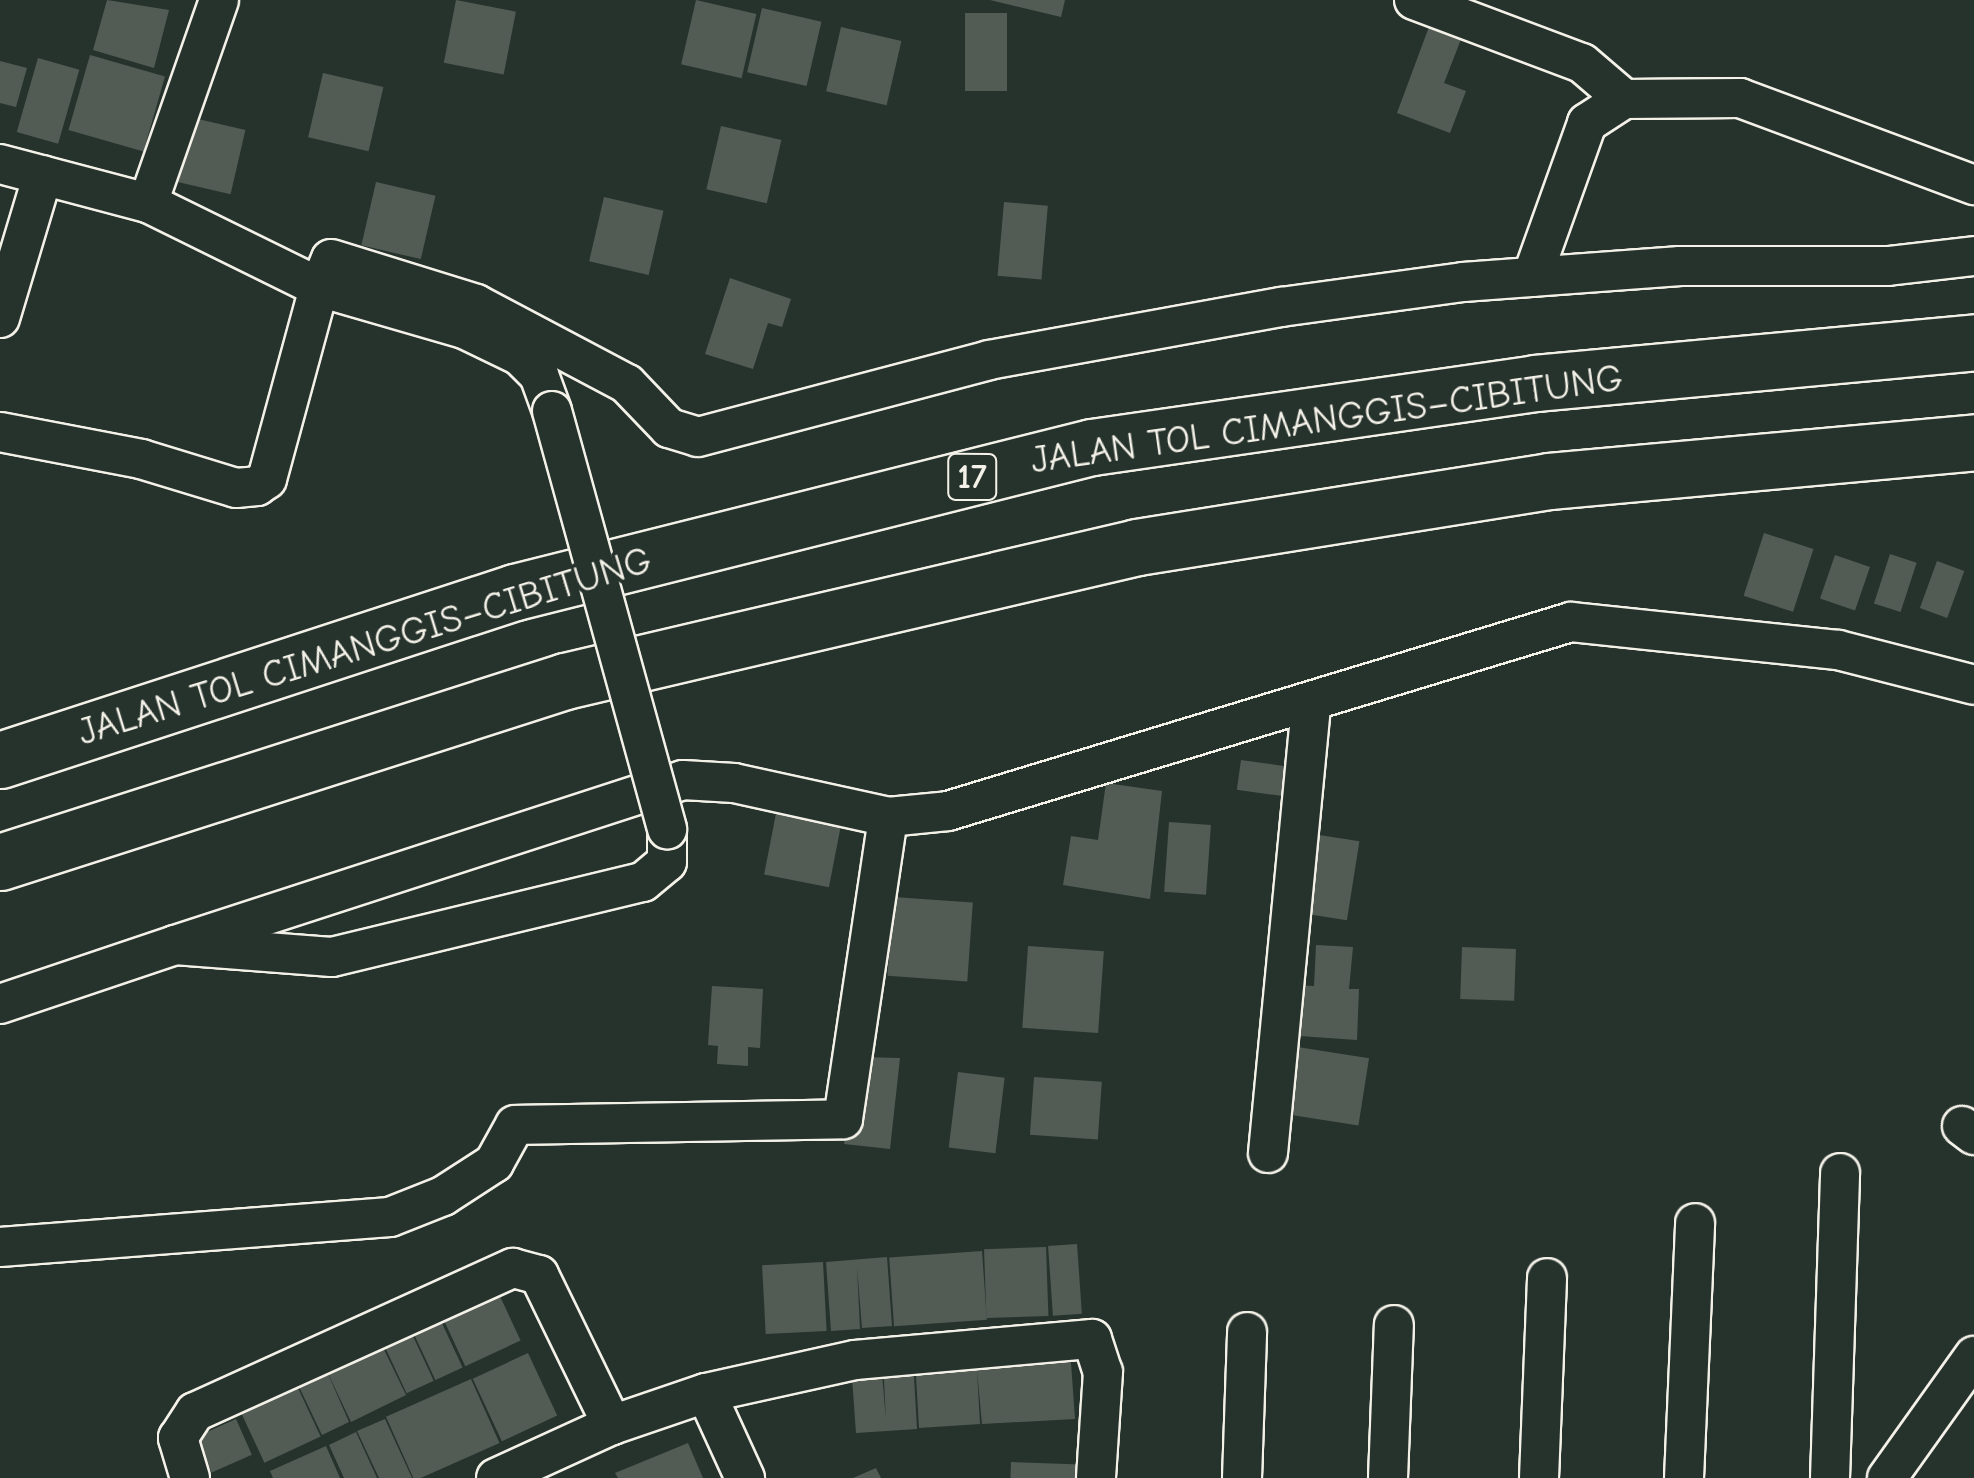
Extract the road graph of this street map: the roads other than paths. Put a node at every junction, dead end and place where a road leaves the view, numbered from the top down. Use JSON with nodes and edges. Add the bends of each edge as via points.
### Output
{"nodes":[{"id":1,"x":220,"y":0,"type":"edge"},
{"id":2,"x":1414,"y":0,"type":"edge"},
{"id":3,"x":1624,"y":99,"type":"junction"},
{"id":4,"x":0,"y":164,"type":"edge"},
{"id":5,"x":43,"y":175,"type":"junction"},
{"id":6,"x":1974,"y":186,"type":"edge"},
{"id":7,"x":148,"y":203,"type":"junction"},
{"id":8,"x":1974,"y":256,"type":"edge"},
{"id":9,"x":1532,"y":277,"type":"junction"},
{"id":10,"x":319,"y":286,"type":"junction"},
{"id":11,"x":0,"y":318,"type":"edge"},
{"id":12,"x":1974,"y":342,"type":"edge"},
{"id":13,"x":0,"y":432,"type":"edge"},
{"id":14,"x":1974,"y":442,"type":"edge"},
{"id":15,"x":1974,"y":685,"type":"edge"},
{"id":16,"x":1312,"y":705,"type":"junction"},
{"id":17,"x":0,"y":760,"type":"edge"},
{"id":18,"x":888,"y":817,"type":"junction"},
{"id":19,"x":0,"y":862,"type":"edge"},
{"id":20,"x":175,"y":945,"type":"junction"},
{"id":21,"x":0,"y":1004,"type":"edge"},
{"id":22,"x":1268,"y":1153,"type":"dead end"},
{"id":23,"x":1840,"y":1173,"type":"dead end"},
{"id":24,"x":1696,"y":1222,"type":"dead end"},
{"id":25,"x":0,"y":1246,"type":"edge"},
{"id":26,"x":1548,"y":1278,"type":"dead end"},
{"id":27,"x":1394,"y":1325,"type":"dead end"},
{"id":28,"x":1248,"y":1332,"type":"dead end"},
{"id":29,"x":1974,"y":1356,"type":"edge"},
{"id":30,"x":706,"y":1393,"type":"junction"},
{"id":31,"x":612,"y":1425,"type":"junction"},
{"id":32,"x":571,"y":1462,"type":"edge"},
{"id":33,"x":190,"y":1478,"type":"edge"},
{"id":34,"x":496,"y":1478,"type":"edge"},
{"id":35,"x":746,"y":1478,"type":"edge"},
{"id":36,"x":1096,"y":1478,"type":"edge"},
{"id":37,"x":1242,"y":1478,"type":"edge"},
{"id":38,"x":1388,"y":1478,"type":"edge"},
{"id":39,"x":1538,"y":1478,"type":"edge"},
{"id":40,"x":1684,"y":1478,"type":"edge"},
{"id":41,"x":1830,"y":1478,"type":"edge"},
{"id":42,"x":1887,"y":1478,"type":"edge"}],
"edges":[{"from":1,"to":7,"type":"street"},
{"from":2,"to":3,"type":"street","via":[[1582,63]]},
{"from":3,"to":6,"type":"street","via":[[1740,98]]},
{"from":3,"to":9,"type":"street","via":[[1587,124]]},
{"from":4,"to":5,"type":"street"},
{"from":5,"to":7,"type":"street"},
{"from":5,"to":11,"type":"street"},
{"from":7,"to":10,"type":"street"},
{"from":8,"to":9,"type":"street","via":[[1888,266],[1680,266]]},
{"from":9,"to":10,"type":"street","via":[[1281,307],[989,360],[698,437],[669,428],[627,384],[476,304],[331,259]]},
{"from":10,"to":13,"type":"street","via":[[268,479],[257,486],[236,488],[141,458]]},
{"from":10,"to":20,"type":"street","bridge":true,"via":[[464,329],[520,356],[539,375],[667,828],[667,862],[643,882],[332,957]]},
{"from":12,"to":17,"type":"highway","name":"JALAN TOL CIMANGGIS–CIBITUNG","number":"17","via":[[1536,383],[1092,446],[516,592]]},
{"from":14,"to":19,"type":"highway","via":[[1549,481],[1137,546],[565,681]]},
{"from":15,"to":16,"type":"street","via":[[1838,650],[1571,622]]},
{"from":16,"to":18,"type":"street","via":[[948,811]]},
{"from":16,"to":22,"type":"street"},
{"from":18,"to":20,"type":"street","via":[[734,783],[683,780]]},
{"from":18,"to":25,"type":"street","via":[[843,1119],[515,1124],[494,1163],[443,1196],[390,1218]]},
{"from":20,"to":21,"type":"street"},
{"from":23,"to":41,"type":"street"},
{"from":24,"to":40,"type":"street"},
{"from":26,"to":39,"type":"street"},
{"from":27,"to":38,"type":"street"},
{"from":28,"to":37,"type":"street"},
{"from":29,"to":42,"type":"street"},
{"from":30,"to":31,"type":"street"},
{"from":30,"to":35,"type":"street"},
{"from":30,"to":36,"type":"street","via":[[854,1360],[1092,1339],[1102,1372]]},
{"from":31,"to":32,"type":"street"},
{"from":31,"to":33,"type":"street","via":[[539,1275],[513,1268],[195,1412],[178,1438]]},
{"from":32,"to":34,"type":"street"}]}
